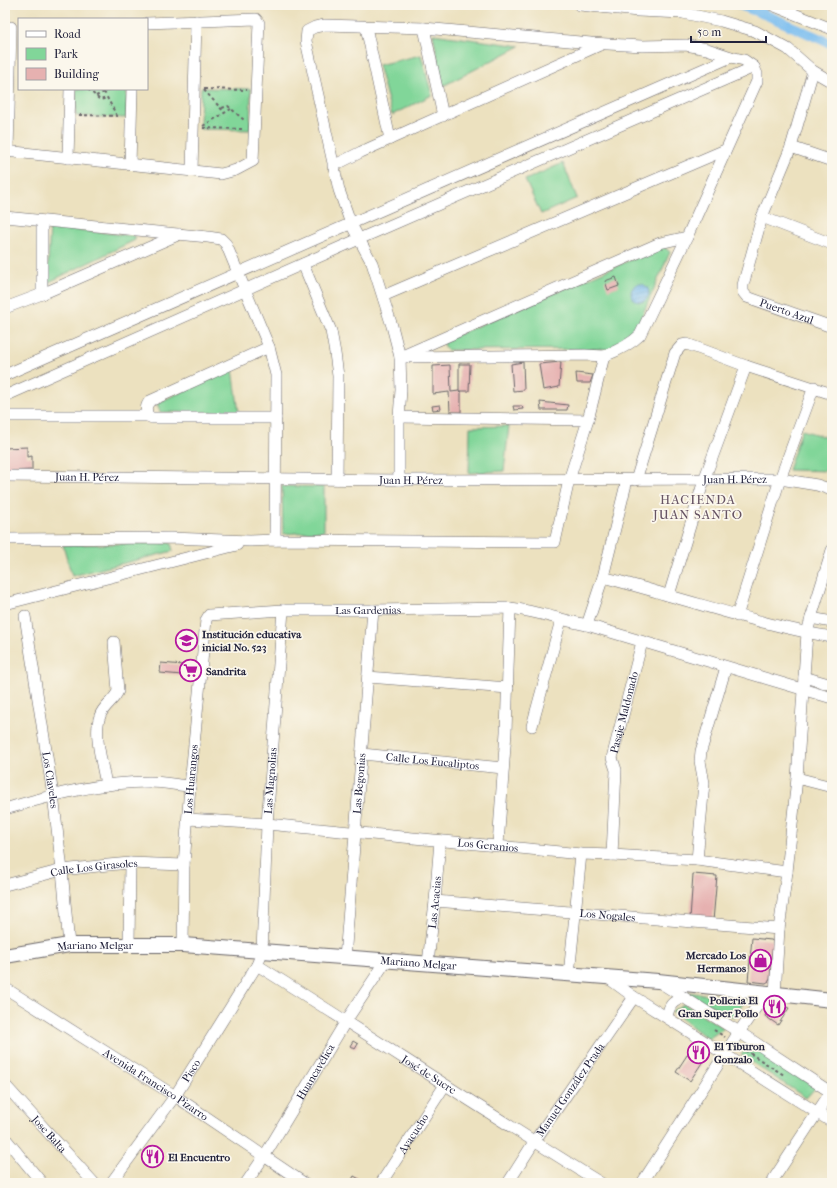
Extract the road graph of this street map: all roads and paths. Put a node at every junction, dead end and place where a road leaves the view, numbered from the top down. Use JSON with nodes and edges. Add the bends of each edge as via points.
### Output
{"nodes":[{"id":1,"x":580,"y":5,"type":"edge"},
{"id":2,"x":772,"y":5,"type":"edge"},
{"id":3,"x":196,"y":21,"type":"junction"},
{"id":4,"x":148,"y":23,"type":"edge"},
{"id":5,"x":12,"y":27,"type":"edge"},
{"id":6,"x":366,"y":27,"type":"junction"},
{"id":7,"x":424,"y":28,"type":"junction"},
{"id":8,"x":832,"y":29,"type":"edge"},
{"id":9,"x":604,"y":43,"type":"junction"},
{"id":10,"x":731,"y":57,"type":"junction"},
{"id":11,"x":754,"y":67,"type":"junction"},
{"id":12,"x":813,"y":71,"type":"junction"},
{"id":13,"x":832,"y":82,"type":"edge"},
{"id":14,"x":70,"y":90,"type":"edge"},
{"id":15,"x":89,"y":90,"type":"edge"},
{"id":16,"x":109,"y":90,"type":"edge"},
{"id":17,"x":132,"y":90,"type":"edge"},
{"id":18,"x":249,"y":90,"type":"dead end"},
{"id":19,"x":104,"y":92,"type":"junction"},
{"id":20,"x":96,"y":97,"type":"junction"},
{"id":21,"x":107,"y":98,"type":"junction"},
{"id":22,"x":222,"y":108,"type":"junction"},
{"id":23,"x":231,"y":109,"type":"junction"},
{"id":24,"x":225,"y":113,"type":"junction"},
{"id":25,"x":78,"y":115,"type":"dead end"},
{"id":26,"x":118,"y":116,"type":"junction"},
{"id":27,"x":124,"y":116,"type":"dead end"},
{"id":28,"x":443,"y":116,"type":"junction"},
{"id":29,"x":248,"y":123,"type":"dead end"},
{"id":30,"x":248,"y":129,"type":"dead end"},
{"id":31,"x":390,"y":139,"type":"junction"},
{"id":32,"x":791,"y":147,"type":"junction"},
{"id":33,"x":725,"y":150,"type":"junction"},
{"id":34,"x":6,"y":152,"type":"edge"},
{"id":35,"x":68,"y":158,"type":"junction"},
{"id":36,"x":832,"y":161,"type":"edge"},
{"id":37,"x":130,"y":165,"type":"junction"},
{"id":38,"x":333,"y":166,"type":"junction"},
{"id":39,"x":192,"y":171,"type":"junction"},
{"id":40,"x":5,"y":217,"type":"edge"},
{"id":41,"x":762,"y":217,"type":"junction"},
{"id":42,"x":42,"y":221,"type":"junction"},
{"id":43,"x":351,"y":224,"type":"junction"},
{"id":44,"x":180,"y":234,"type":"junction"},
{"id":45,"x":687,"y":237,"type":"junction"},
{"id":46,"x":359,"y":239,"type":"junction"},
{"id":47,"x":832,"y":244,"type":"edge"},
{"id":48,"x":303,"y":264,"type":"junction"},
{"id":49,"x":238,"y":273,"type":"junction"},
{"id":50,"x":245,"y":290,"type":"junction"},
{"id":51,"x":42,"y":294,"type":"junction"},
{"id":52,"x":383,"y":296,"type":"junction"},
{"id":53,"x":5,"y":308,"type":"edge"},
{"id":54,"x":832,"y":327,"type":"edge"},
{"id":55,"x":269,"y":347,"type":"junction"},
{"id":56,"x":604,"y":356,"type":"junction"},
{"id":57,"x":400,"y":357,"type":"junction"},
{"id":58,"x":746,"y":366,"type":"junction"},
{"id":59,"x":5,"y":375,"type":"edge"},
{"id":60,"x":814,"y":387,"type":"junction"},
{"id":61,"x":832,"y":394,"type":"edge"},
{"id":62,"x":5,"y":396,"type":"edge"},
{"id":63,"x":5,"y":416,"type":"edge"},
{"id":64,"x":148,"y":416,"type":"junction"},
{"id":65,"x":399,"y":417,"type":"junction"},
{"id":66,"x":276,"y":418,"type":"junction"},
{"id":67,"x":588,"y":420,"type":"junction"},
{"id":68,"x":5,"y":476,"type":"edge"},
{"id":69,"x":275,"y":479,"type":"junction"},
{"id":70,"x":337,"y":479,"type":"junction"},
{"id":71,"x":780,"y":479,"type":"junction"},
{"id":72,"x":399,"y":480,"type":"junction"},
{"id":73,"x":569,"y":480,"type":"junction"},
{"id":74,"x":631,"y":480,"type":"junction"},
{"id":75,"x":704,"y":480,"type":"junction"},
{"id":76,"x":832,"y":484,"type":"edge"},
{"id":77,"x":817,"y":485,"type":"junction"},
{"id":78,"x":832,"y":490,"type":"edge"},
{"id":79,"x":5,"y":539,"type":"edge"},
{"id":80,"x":275,"y":540,"type":"junction"},
{"id":81,"x":250,"y":541,"type":"junction"},
{"id":82,"x":832,"y":550,"type":"edge"},
{"id":83,"x":603,"y":577,"type":"junction"},
{"id":84,"x":669,"y":595,"type":"junction"},
{"id":85,"x":5,"y":604,"type":"edge"},
{"id":86,"x":510,"y":608,"type":"junction"},
{"id":87,"x":283,"y":610,"type":"junction"},
{"id":88,"x":373,"y":610,"type":"junction"},
{"id":89,"x":209,"y":615,"type":"joint"},
{"id":90,"x":24,"y":616,"type":"dead end"},
{"id":91,"x":737,"y":616,"type":"junction"},
{"id":92,"x":811,"y":618,"type":"junction"},
{"id":93,"x":561,"y":620,"type":"junction"},
{"id":94,"x":832,"y":622,"type":"edge"},
{"id":95,"x":587,"y":625,"type":"junction"},
{"id":96,"x":807,"y":633,"type":"junction"},
{"id":97,"x":832,"y":637,"type":"edge"},
{"id":98,"x":114,"y":642,"type":"dead end"},
{"id":99,"x":642,"y":642,"type":"junction"},
{"id":100,"x":726,"y":667,"type":"junction"},
{"id":101,"x":368,"y":677,"type":"junction"},
{"id":102,"x":804,"y":677,"type":"junction"},
{"id":103,"x":832,"y":685,"type":"edge"},
{"id":104,"x":508,"y":688,"type":"junction"},
{"id":105,"x":804,"y":689,"type":"junction"},
{"id":106,"x":832,"y":698,"type":"edge"},
{"id":107,"x":532,"y":726,"type":"dead end"},
{"id":108,"x":362,"y":754,"type":"junction"},
{"id":109,"x":503,"y":768,"type":"junction"},
{"id":110,"x":797,"y":778,"type":"junction"},
{"id":111,"x":106,"y":785,"type":"junction"},
{"id":112,"x":190,"y":786,"type":"junction"},
{"id":113,"x":832,"y":788,"type":"edge"},
{"id":114,"x":53,"y":795,"type":"junction"},
{"id":115,"x":5,"y":809,"type":"edge"},
{"id":116,"x":188,"y":819,"type":"junction"},
{"id":117,"x":267,"y":824,"type":"junction"},
{"id":118,"x":355,"y":832,"type":"junction"},
{"id":119,"x":440,"y":841,"type":"junction"},
{"id":120,"x":498,"y":845,"type":"junction"},
{"id":121,"x":581,"y":854,"type":"junction"},
{"id":122,"x":612,"y":854,"type":"junction"},
{"id":123,"x":697,"y":860,"type":"junction"},
{"id":124,"x":130,"y":863,"type":"junction"},
{"id":125,"x":184,"y":865,"type":"junction"},
{"id":126,"x":62,"y":870,"type":"junction"},
{"id":127,"x":787,"y":872,"type":"junction"},
{"id":128,"x":5,"y":885,"type":"edge"},
{"id":129,"x":435,"y":901,"type":"junction"},
{"id":130,"x":575,"y":913,"type":"junction"},
{"id":131,"x":779,"y":929,"type":"junction"},
{"id":132,"x":129,"y":944,"type":"junction"},
{"id":133,"x":69,"y":945,"type":"junction"},
{"id":134,"x":183,"y":945,"type":"junction"},
{"id":135,"x":262,"y":952,"type":"junction"},
{"id":136,"x":5,"y":956,"type":"edge"},
{"id":137,"x":344,"y":958,"type":"junction"},
{"id":138,"x":386,"y":961,"type":"junction"},
{"id":139,"x":428,"y":963,"type":"junction"},
{"id":140,"x":257,"y":965,"type":"junction"},
{"id":141,"x":569,"y":976,"type":"junction"},
{"id":142,"x":608,"y":978,"type":"junction"},
{"id":143,"x":658,"y":982,"type":"junction"},
{"id":144,"x":5,"y":988,"type":"edge"},
{"id":145,"x":771,"y":993,"type":"junction"},
{"id":146,"x":634,"y":997,"type":"junction"},
{"id":147,"x":683,"y":997,"type":"junction"},
{"id":148,"x":832,"y":1000,"type":"edge"},
{"id":149,"x":667,"y":1017,"type":"junction"},
{"id":150,"x":346,"y":1021,"type":"junction"},
{"id":151,"x":712,"y":1029,"type":"dead end"},
{"id":152,"x":738,"y":1032,"type":"junction"},
{"id":153,"x":732,"y":1042,"type":"junction"},
{"id":154,"x":724,"y":1055,"type":"junction"},
{"id":155,"x":785,"y":1076,"type":"dead end"},
{"id":156,"x":445,"y":1084,"type":"junction"},
{"id":157,"x":5,"y":1085,"type":"edge"},
{"id":158,"x":831,"y":1092,"type":"edge"},
{"id":159,"x":175,"y":1096,"type":"junction"},
{"id":160,"x":817,"y":1113,"type":"junction"},
{"id":161,"x":832,"y":1122,"type":"edge"},
{"id":162,"x":534,"y":1142,"type":"junction"},
{"id":163,"x":7,"y":1144,"type":"edge"},
{"id":164,"x":265,"y":1156,"type":"junction"},
{"id":165,"x":42,"y":1183,"type":"edge"},
{"id":166,"x":94,"y":1183,"type":"edge"},
{"id":167,"x":111,"y":1183,"type":"edge"},
{"id":168,"x":246,"y":1183,"type":"edge"},
{"id":169,"x":304,"y":1183,"type":"edge"},
{"id":170,"x":381,"y":1183,"type":"edge"},
{"id":171,"x":508,"y":1183,"type":"edge"},
{"id":172,"x":602,"y":1183,"type":"edge"},
{"id":173,"x":642,"y":1183,"type":"edge"},
{"id":174,"x":771,"y":1183,"type":"edge"}],
"edges":[{"from":1,"to":12,"type":"street","via":[[683,13],[721,21],[755,31],[788,49]]},
{"from":2,"to":8,"type":"street"},
{"from":3,"to":4,"type":"street"},
{"from":3,"to":39,"type":"street"},
{"from":3,"to":39,"type":"street","via":[[256,19],[259,23],[253,161],[221,174]]},
{"from":5,"to":34,"type":"street"},
{"from":6,"to":7,"type":"street"},
{"from":6,"to":31,"type":"street"},
{"from":6,"to":38,"type":"street","via":[[325,25],[307,31],[306,40]]},
{"from":7,"to":9,"type":"street"},
{"from":7,"to":28,"type":"street"},
{"from":9,"to":10,"type":"street","via":[[642,46],[686,45]]},
{"from":9,"to":28,"type":"street"},
{"from":10,"to":11,"type":"street","via":[[744,60]]},
{"from":10,"to":43,"type":"street"},
{"from":11,"to":33,"type":"street","via":[[757,81]]},
{"from":11,"to":46,"type":"street"},
{"from":12,"to":13,"type":"street"},
{"from":12,"to":32,"type":"street"},
{"from":14,"to":35,"type":"street"},
{"from":15,"to":20,"type":"path"},
{"from":16,"to":19,"type":"path"},
{"from":17,"to":37,"type":"street"},
{"from":18,"to":22,"type":"path","via":[[202,89]]},
{"from":19,"to":20,"type":"path"},
{"from":19,"to":21,"type":"path"},
{"from":20,"to":21,"type":"path","via":[[100,100]]},
{"from":21,"to":26,"type":"path"},
{"from":22,"to":23,"type":"path","via":[[228,106]]},
{"from":22,"to":24,"type":"path"},
{"from":23,"to":24,"type":"path"},
{"from":23,"to":29,"type":"path"},
{"from":24,"to":30,"type":"path","via":[[202,128]]},
{"from":25,"to":26,"type":"path"},
{"from":26,"to":27,"type":"path"},
{"from":28,"to":31,"type":"street"},
{"from":31,"to":38,"type":"street"},
{"from":32,"to":36,"type":"street"},
{"from":32,"to":41,"type":"street"},
{"from":33,"to":45,"type":"street"},
{"from":33,"to":52,"type":"street"},
{"from":34,"to":35,"type":"street"},
{"from":35,"to":37,"type":"street"},
{"from":37,"to":39,"type":"street"},
{"from":38,"to":43,"type":"street"},
{"from":40,"to":42,"type":"street"},
{"from":41,"to":47,"type":"street"},
{"from":41,"to":54,"type":"street","name":"Puerto Azul","via":[[743,292],[747,297]]},
{"from":42,"to":44,"type":"street"},
{"from":42,"to":51,"type":"street"},
{"from":43,"to":46,"type":"street"},
{"from":43,"to":49,"type":"street"},
{"from":44,"to":49,"type":"street","via":[[221,239],[226,244]]},
{"from":44,"to":51,"type":"street"},
{"from":45,"to":56,"type":"street","via":[[640,335],[634,341]]},
{"from":45,"to":57,"type":"street","via":[[660,242]]},
{"from":46,"to":48,"type":"street"},
{"from":46,"to":52,"type":"street","via":[[372,263]]},
{"from":48,"to":50,"type":"street"},
{"from":48,"to":70,"type":"street","via":[[331,331],[335,353],[338,376]]},
{"from":49,"to":50,"type":"street"},
{"from":49,"to":59,"type":"street"},
{"from":50,"to":55,"type":"street"},
{"from":50,"to":62,"type":"street"},
{"from":51,"to":53,"type":"street"},
{"from":52,"to":57,"type":"street"},
{"from":55,"to":64,"type":"street","via":[[150,401],[146,410]]},
{"from":55,"to":66,"type":"street","via":[[276,375]]},
{"from":56,"to":57,"type":"street"},
{"from":56,"to":67,"type":"street"},
{"from":57,"to":65,"type":"street"},
{"from":58,"to":60,"type":"street"},
{"from":58,"to":74,"type":"street","via":[[687,344],[678,348],[674,353]]},
{"from":58,"to":75,"type":"street"},
{"from":60,"to":61,"type":"street"},
{"from":60,"to":71,"type":"street"},
{"from":63,"to":64,"type":"street"},
{"from":64,"to":66,"type":"street"},
{"from":65,"to":67,"type":"street"},
{"from":65,"to":72,"type":"street"},
{"from":66,"to":69,"type":"street"},
{"from":67,"to":73,"type":"street"},
{"from":68,"to":69,"type":"street","name":"Juan H. Pérez"},
{"from":69,"to":70,"type":"street","name":"Juan H. Pérez"},
{"from":69,"to":80,"type":"street"},
{"from":70,"to":72,"type":"street","name":"Juan H. Pérez"},
{"from":71,"to":75,"type":"street","name":"Juan H. Pérez"},
{"from":71,"to":77,"type":"street","name":"Juan H. Pérez"},
{"from":71,"to":91,"type":"street"},
{"from":72,"to":73,"type":"street","name":"Juan H. Pérez"},
{"from":73,"to":74,"type":"street","name":"Juan H. Pérez"},
{"from":73,"to":80,"type":"street","via":[[556,540],[553,543]]},
{"from":74,"to":75,"type":"street","name":"Juan H. Pérez"},
{"from":74,"to":83,"type":"street"},
{"from":75,"to":84,"type":"street"},
{"from":76,"to":77,"type":"street"},
{"from":77,"to":78,"type":"street"},
{"from":79,"to":81,"type":"street","via":[[171,538]]},
{"from":80,"to":81,"type":"street"},
{"from":81,"to":85,"type":"street"},
{"from":82,"to":92,"type":"street"},
{"from":83,"to":84,"type":"street"},
{"from":83,"to":95,"type":"street"},
{"from":84,"to":91,"type":"street"},
{"from":86,"to":88,"type":"street","name":"Las Gardenias"},
{"from":86,"to":93,"type":"street","name":"Las Gardenias"},
{"from":86,"to":104,"type":"street"},
{"from":87,"to":88,"type":"street","name":"Las Gardenias"},
{"from":87,"to":89,"type":"street","name":"Las Gardenias"},
{"from":87,"to":117,"type":"street","name":"Las Magnolias"},
{"from":88,"to":101,"type":"street","name":"Las Begonias"},
{"from":89,"to":112,"type":"street","name":"Los Huarangos","via":[[206,620]]},
{"from":90,"to":114,"type":"street","name":"Los Claveles"},
{"from":91,"to":96,"type":"street"},
{"from":92,"to":94,"type":"street"},
{"from":92,"to":96,"type":"street"},
{"from":93,"to":95,"type":"street","name":"Las Gardenias"},
{"from":93,"to":107,"type":"street"},
{"from":95,"to":99,"type":"street","name":"Las Gardenias"},
{"from":96,"to":97,"type":"street"},
{"from":96,"to":102,"type":"street"},
{"from":98,"to":111,"type":"street","via":[[118,691],[99,717],[97,734]]},
{"from":99,"to":100,"type":"street","name":"Las Gardenias"},
{"from":99,"to":122,"type":"street","name":"Pasaje Maldonado","via":[[612,758],[616,770]]},
{"from":100,"to":105,"type":"street","name":"Las Gardenias"},
{"from":100,"to":123,"type":"street","via":[[700,751],[704,783]]},
{"from":101,"to":104,"type":"street"},
{"from":101,"to":108,"type":"street","name":"Las Begonias"},
{"from":102,"to":103,"type":"street"},
{"from":102,"to":105,"type":"street"},
{"from":104,"to":109,"type":"street"},
{"from":105,"to":106,"type":"street","name":"Las Gardenias"},
{"from":105,"to":110,"type":"street"},
{"from":108,"to":109,"type":"street","name":"Calle Los Eucaliptos"},
{"from":108,"to":118,"type":"street","name":"Las Begonias"},
{"from":109,"to":120,"type":"street"},
{"from":110,"to":113,"type":"street"},
{"from":110,"to":127,"type":"street"},
{"from":111,"to":112,"type":"street","via":[[150,782]]},
{"from":111,"to":114,"type":"street"},
{"from":112,"to":116,"type":"street","name":"Los Huarangos"},
{"from":114,"to":115,"type":"street"},
{"from":114,"to":126,"type":"street","name":"Los Claveles"},
{"from":116,"to":117,"type":"street","name":"Los Geranios"},
{"from":116,"to":125,"type":"street","name":"Los Huarangos"},
{"from":117,"to":118,"type":"street","name":"Los Geranios"},
{"from":117,"to":135,"type":"street","name":"Las Magnolias"},
{"from":118,"to":119,"type":"street","name":"Los Geranios"},
{"from":118,"to":137,"type":"street","name":"Las Begonias"},
{"from":119,"to":120,"type":"street","name":"Los Geranios"},
{"from":119,"to":129,"type":"street","name":"Las Acacias"},
{"from":120,"to":121,"type":"street","name":"Los Geranios"},
{"from":121,"to":122,"type":"street","name":"Los Geranios"},
{"from":121,"to":130,"type":"street"},
{"from":122,"to":123,"type":"street","name":"Los Geranios"},
{"from":123,"to":127,"type":"street","name":"Los Geranios"},
{"from":124,"to":125,"type":"street","name":"Calle Los Girasoles"},
{"from":124,"to":126,"type":"street","name":"Calle Los Girasoles"},
{"from":124,"to":132,"type":"street"},
{"from":125,"to":134,"type":"street","name":"Los Huarangos"},
{"from":126,"to":128,"type":"street","name":"Calle Los Girasoles"},
{"from":126,"to":133,"type":"street","name":"Los Claveles"},
{"from":127,"to":131,"type":"street"},
{"from":129,"to":130,"type":"street","name":"Los Nogales"},
{"from":129,"to":139,"type":"street","name":"Las Acacias"},
{"from":130,"to":131,"type":"street","name":"Los Nogales"},
{"from":130,"to":141,"type":"street"},
{"from":131,"to":145,"type":"street"},
{"from":132,"to":133,"type":"main road","name":"Mariano Melgar"},
{"from":132,"to":134,"type":"main road","name":"Mariano Melgar"},
{"from":133,"to":136,"type":"main road","name":"Mariano Melgar"},
{"from":134,"to":135,"type":"main road","name":"Mariano Melgar"},
{"from":135,"to":137,"type":"main road","name":"Mariano Melgar"},
{"from":135,"to":140,"type":"street","name":"Pisco"},
{"from":137,"to":138,"type":"main road","name":"Mariano Melgar"},
{"from":138,"to":139,"type":"main road","name":"Mariano Melgar"},
{"from":138,"to":150,"type":"street","name":"Huancavélica"},
{"from":139,"to":141,"type":"main road","name":"Mariano Melgar"},
{"from":140,"to":150,"type":"street","name":"José de Sucre"},
{"from":140,"to":159,"type":"street","name":"Pisco"},
{"from":141,"to":142,"type":"main road","name":"Mariano Melgar"},
{"from":142,"to":143,"type":"main road","name":"Mariano Melgar"},
{"from":142,"to":146,"type":"street"},
{"from":143,"to":145,"type":"main road","name":"Mariano Melgar"},
{"from":143,"to":147,"type":"street"},
{"from":144,"to":159,"type":"street","name":"Avenida Francisco Pizarro"},
{"from":145,"to":148,"type":"main road","name":"Mariano Melgar"},
{"from":145,"to":152,"type":"street"},
{"from":146,"to":149,"type":"street"},
{"from":146,"to":162,"type":"street","name":"Manuel González Prada"},
{"from":147,"to":149,"type":"street","via":[[671,1004]]},
{"from":147,"to":152,"type":"street"},
{"from":149,"to":154,"type":"street"},
{"from":150,"to":156,"type":"street","name":"José de Sucre"},
{"from":150,"to":164,"type":"street","name":"Huancavélica"},
{"from":151,"to":153,"type":"path"},
{"from":152,"to":153,"type":"street"},
{"from":152,"to":158,"type":"street"},
{"from":153,"to":154,"type":"street"},
{"from":153,"to":155,"type":"path"},
{"from":154,"to":160,"type":"street"},
{"from":154,"to":173,"type":"street"},
{"from":156,"to":162,"type":"street","name":"José de Sucre"},
{"from":156,"to":170,"type":"street","name":"Ayacucho"},
{"from":157,"to":166,"type":"street","name":"Jose Balta"},
{"from":158,"to":160,"type":"street"},
{"from":159,"to":164,"type":"street","name":"Avenida Francisco Pizarro"},
{"from":159,"to":167,"type":"street","name":"Pisco"},
{"from":160,"to":161,"type":"street"},
{"from":160,"to":174,"type":"street"},
{"from":162,"to":171,"type":"street","name":"Manuel González Prada"},
{"from":162,"to":172,"type":"street","name":"José de Sucre"},
{"from":163,"to":165,"type":"street"},
{"from":164,"to":168,"type":"street","name":"Huancavélica"},
{"from":164,"to":169,"type":"street","name":"Avenida Francisco Pizarro"}]}
